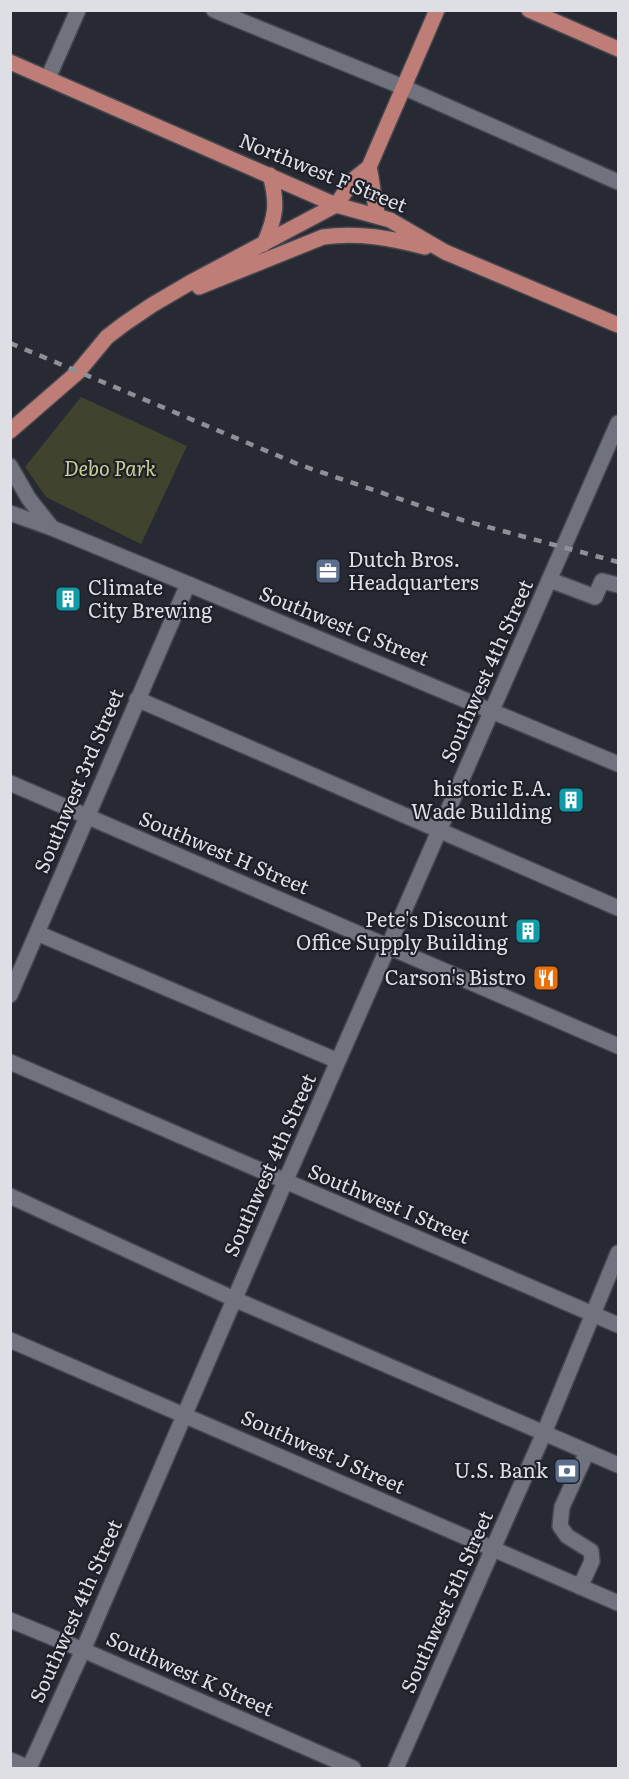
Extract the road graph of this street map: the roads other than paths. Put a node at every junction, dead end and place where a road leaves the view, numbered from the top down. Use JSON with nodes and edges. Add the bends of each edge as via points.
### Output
{"nodes":[{"id":1,"x":78,"y":10,"type":"edge"},
{"id":2,"x":214,"y":10,"type":"edge"},
{"id":3,"x":437,"y":10,"type":"edge"},
{"id":4,"x":529,"y":10,"type":"edge"},
{"id":5,"x":618,"y":49,"type":"edge"},
{"id":6,"x":10,"y":62,"type":"edge"},
{"id":7,"x":48,"y":78,"type":"junction"},
{"id":8,"x":403,"y":87,"type":"junction"},
{"id":9,"x":369,"y":167,"type":"junction"},
{"id":10,"x":270,"y":175,"type":"junction"},
{"id":11,"x":618,"y":182,"type":"edge"},
{"id":12,"x":336,"y":205,"type":"junction"},
{"id":13,"x":378,"y":216,"type":"junction"},
{"id":14,"x":264,"y":244,"type":"junction"},
{"id":15,"x":445,"y":252,"type":"junction"},
{"id":16,"x":152,"y":305,"type":"junction"},
{"id":17,"x":618,"y":326,"type":"edge"},
{"id":18,"x":618,"y":423,"type":"edge"},
{"id":19,"x":10,"y":431,"type":"edge"},
{"id":20,"x":10,"y":466,"type":"edge"},
{"id":21,"x":10,"y":513,"type":"edge"},
{"id":22,"x":52,"y":528,"type":"junction"},
{"id":23,"x":550,"y":580,"type":"junction"},
{"id":24,"x":188,"y":584,"type":"junction"},
{"id":25,"x":618,"y":585,"type":"edge"},
{"id":26,"x":137,"y":699,"type":"junction"},
{"id":27,"x":492,"y":710,"type":"junction"},
{"id":28,"x":618,"y":764,"type":"edge"},
{"id":29,"x":10,"y":783,"type":"edge"},
{"id":30,"x":86,"y":816,"type":"junction"},
{"id":31,"x":439,"y":830,"type":"junction"},
{"id":32,"x":618,"y":908,"type":"edge"},
{"id":33,"x":37,"y":933,"type":"junction"},
{"id":34,"x":388,"y":947,"type":"junction"},
{"id":35,"x":10,"y":995,"type":"edge"},
{"id":36,"x":618,"y":1047,"type":"edge"},
{"id":37,"x":338,"y":1061,"type":"junction"},
{"id":38,"x":10,"y":1062,"type":"edge"},
{"id":39,"x":285,"y":1182,"type":"junction"},
{"id":40,"x":10,"y":1196,"type":"edge"},
{"id":41,"x":618,"y":1253,"type":"edge"},
{"id":42,"x":234,"y":1299,"type":"junction"},
{"id":43,"x":593,"y":1314,"type":"junction"},
{"id":44,"x":618,"y":1325,"type":"edge"},
{"id":45,"x":10,"y":1340,"type":"edge"},
{"id":46,"x":185,"y":1415,"type":"junction"},
{"id":47,"x":544,"y":1433,"type":"junction"},
{"id":48,"x":587,"y":1452,"type":"junction"},
{"id":49,"x":618,"y":1465,"type":"edge"},
{"id":50,"x":493,"y":1549,"type":"junction"},
{"id":51,"x":580,"y":1587,"type":"junction"},
{"id":52,"x":618,"y":1603,"type":"edge"},
{"id":53,"x":10,"y":1620,"type":"edge"},
{"id":54,"x":83,"y":1650,"type":"junction"},
{"id":55,"x":10,"y":1760,"type":"edge"},
{"id":56,"x":29,"y":1768,"type":"edge"},
{"id":57,"x":352,"y":1768,"type":"edge"},
{"id":58,"x":396,"y":1768,"type":"edge"}],
"edges":[{"from":1,"to":7,"type":"street"},
{"from":2,"to":8,"type":"street"},
{"from":3,"to":8,"type":"main road"},
{"from":4,"to":5,"type":"main road"},
{"from":6,"to":7,"type":"main road","name":"Northwest F Street"},
{"from":7,"to":10,"type":"main road","name":"Northwest F Street"},
{"from":8,"to":9,"type":"main road"},
{"from":8,"to":11,"type":"street"},
{"from":9,"to":12,"type":"main road","via":[[354,179]]},
{"from":9,"to":13,"type":"main road"},
{"from":10,"to":12,"type":"main road","name":"Northwest F Street"},
{"from":10,"to":14,"type":"main road","via":[[275,212]]},
{"from":12,"to":13,"type":"main road","name":"Northwest F Street"},
{"from":12,"to":14,"type":"main road"},
{"from":13,"to":15,"type":"main road","name":"Northwest F Street"},
{"from":14,"to":16,"type":"main road"},
{"from":15,"to":16,"type":"main road","via":[[377,237],[323,237]]},
{"from":15,"to":17,"type":"main road","name":"Northwest F Street"},
{"from":16,"to":19,"type":"main road","via":[[107,337],[78,372]]},
{"from":18,"to":23,"type":"street","name":"Southwest 4th Street"},
{"from":20,"to":22,"type":"street","name":"Southwest G Street"},
{"from":21,"to":22,"type":"street","name":"Southwest G Street"},
{"from":22,"to":24,"type":"street","name":"Southwest G Street"},
{"from":23,"to":25,"type":"street","via":[[595,597],[602,581]]},
{"from":23,"to":27,"type":"street","name":"Southwest 4th Street"},
{"from":24,"to":26,"type":"street","name":"Southwest 3rd Street"},
{"from":24,"to":27,"type":"street","name":"Southwest G Street"},
{"from":26,"to":30,"type":"street","name":"Southwest 3rd Street"},
{"from":26,"to":31,"type":"street"},
{"from":27,"to":28,"type":"street","name":"Southwest G Street"},
{"from":27,"to":31,"type":"street","name":"Southwest 4th Street"},
{"from":29,"to":30,"type":"street","name":"Southwest H Street"},
{"from":30,"to":33,"type":"street","name":"Southwest 3rd Street"},
{"from":30,"to":34,"type":"street","name":"Southwest H Street"},
{"from":31,"to":32,"type":"street"},
{"from":31,"to":34,"type":"street","name":"Southwest 4th Street"},
{"from":33,"to":35,"type":"street","name":"Southwest 3rd Street"},
{"from":33,"to":37,"type":"street"},
{"from":34,"to":36,"type":"street","name":"Southwest H Street"},
{"from":34,"to":37,"type":"street","name":"Southwest 4th Street"},
{"from":37,"to":39,"type":"street","name":"Southwest 4th Street"},
{"from":38,"to":39,"type":"street","name":"Southwest I Street"},
{"from":39,"to":42,"type":"street","name":"Southwest 4th Street"},
{"from":39,"to":43,"type":"street","name":"Southwest I Street"},
{"from":40,"to":42,"type":"street"},
{"from":41,"to":43,"type":"street","name":"Southwest 5th Street"},
{"from":42,"to":46,"type":"street","name":"Southwest 4th Street"},
{"from":42,"to":47,"type":"street"},
{"from":43,"to":44,"type":"street","name":"Southwest I Street"},
{"from":43,"to":47,"type":"street","name":"Southwest 5th Street"},
{"from":45,"to":46,"type":"street","name":"Southwest J Street"},
{"from":46,"to":50,"type":"street","name":"Southwest J Street"},
{"from":46,"to":54,"type":"street","name":"Southwest 4th Street"},
{"from":47,"to":48,"type":"street"},
{"from":47,"to":50,"type":"street","name":"Southwest 5th Street"},
{"from":48,"to":49,"type":"street"},
{"from":48,"to":51,"type":"street","via":[[562,1507],[560,1526],[567,1536],[591,1551],[592,1561]]},
{"from":50,"to":51,"type":"street","name":"Southwest J Street"},
{"from":50,"to":58,"type":"street","name":"Southwest 5th Street"},
{"from":51,"to":52,"type":"street","name":"Southwest J Street"},
{"from":53,"to":54,"type":"street","name":"Southwest K Street"},
{"from":54,"to":56,"type":"street","name":"Southwest 4th Street"},
{"from":54,"to":57,"type":"street","name":"Southwest K Street"},
{"from":55,"to":56,"type":"street"}]}
